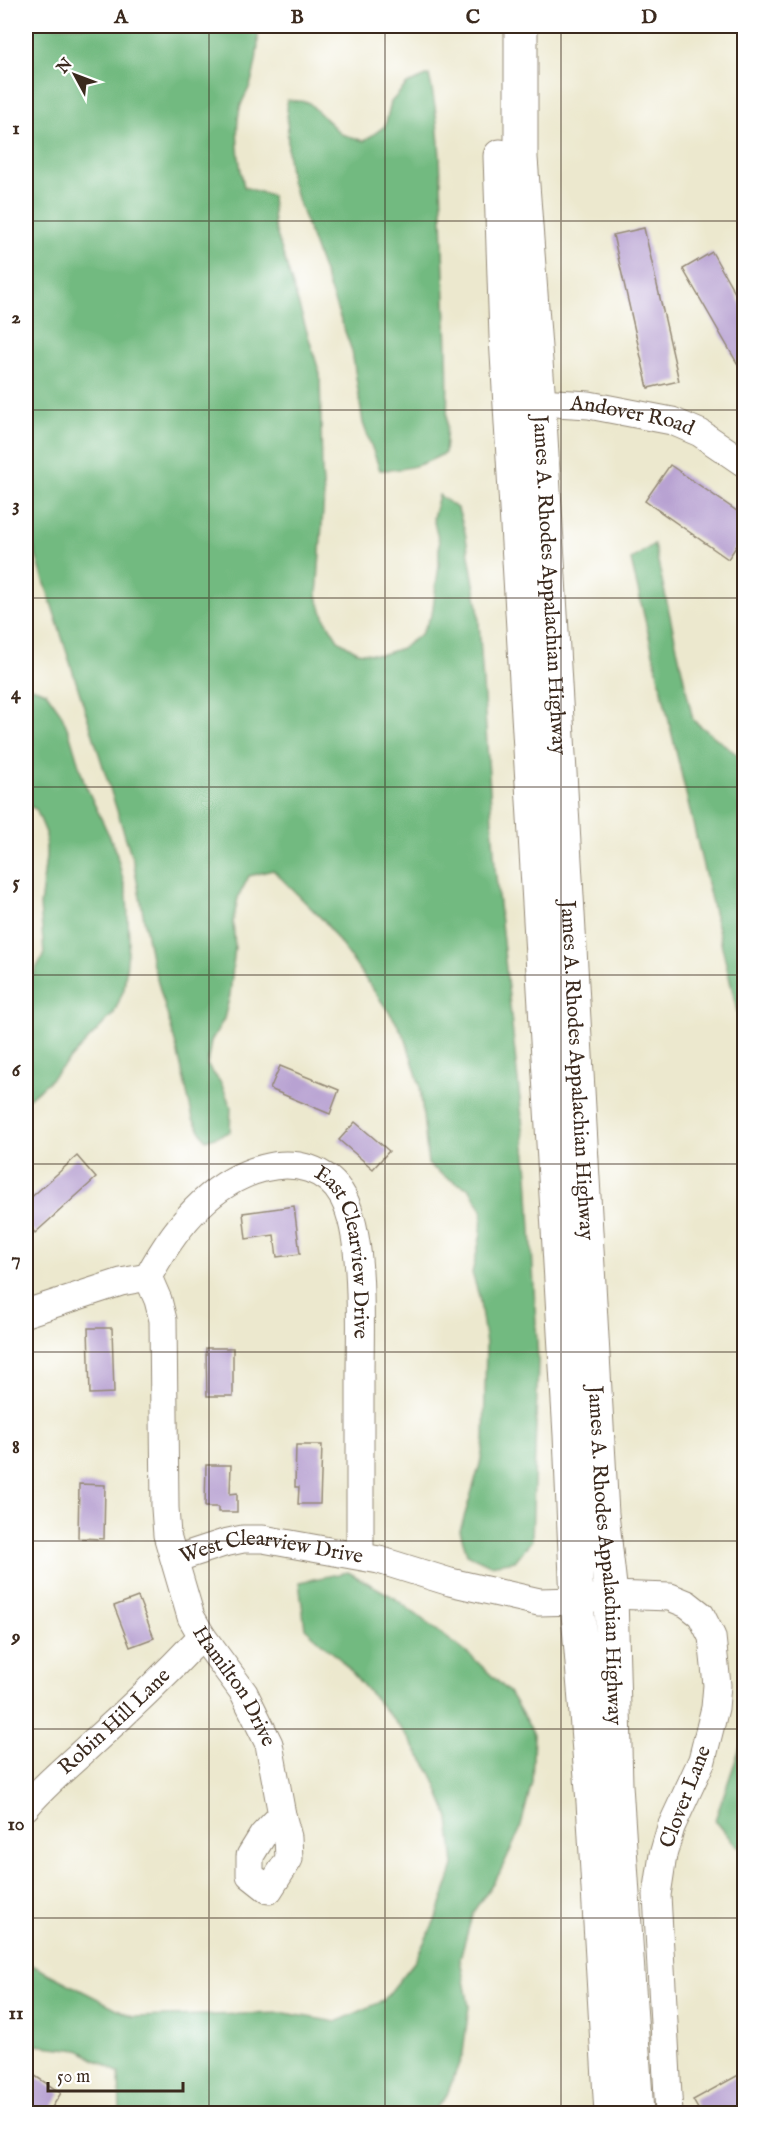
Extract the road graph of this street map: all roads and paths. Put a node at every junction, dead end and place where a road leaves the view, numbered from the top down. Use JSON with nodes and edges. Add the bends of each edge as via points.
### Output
{"nodes":[{"id":1,"x":498,"y":26,"type":"edge"},
{"id":2,"x":521,"y":26,"type":"edge"},
{"id":3,"x":525,"y":406,"type":"junction"},
{"id":4,"x":744,"y":463,"type":"edge"},
{"id":5,"x":148,"y":1277,"type":"junction"},
{"id":6,"x":26,"y":1313,"type":"edge"},
{"id":7,"x":360,"y":1555,"type":"junction"},
{"id":8,"x":175,"y":1559,"type":"junction"},
{"id":9,"x":611,"y":1596,"type":"junction"},
{"id":10,"x":577,"y":1601,"type":"junction"},
{"id":11,"x":202,"y":1636,"type":"junction"},
{"id":12,"x":26,"y":1807,"type":"edge"},
{"id":13,"x":282,"y":1815,"type":"dead end"},
{"id":14,"x":611,"y":2114,"type":"edge"},
{"id":15,"x":637,"y":2114,"type":"edge"},
{"id":16,"x":669,"y":2114,"type":"edge"}],
"edges":[{"from":1,"to":3,"type":"highway","name":"James A. Rhodes Appalachian Highway","via":[[502,247]]},
{"from":2,"to":3,"type":"highway","name":"James A. Rhodes Appalachian Highway"},
{"from":3,"to":4,"type":"street","name":"Andover Road","via":[[608,408],[672,421],[700,433]]},
{"from":3,"to":9,"type":"highway","name":"James A. Rhodes Appalachian Highway","via":[[602,1514]]},
{"from":3,"to":10,"type":"highway","name":"James A. Rhodes Appalachian Highway"},
{"from":5,"to":6,"type":"street"},
{"from":5,"to":7,"type":"street","name":"East Clearview Drive","via":[[160,1253],[190,1216],[213,1193],[245,1173],[294,1164],[321,1173],[332,1182],[351,1216],[356,1246],[360,1301]]},
{"from":5,"to":8,"type":"street","name":"West Clearview Drive","via":[[163,1320],[165,1508],[167,1535]]},
{"from":7,"to":8,"type":"street","name":"West Clearview Drive","via":[[253,1539],[224,1543]]},
{"from":7,"to":10,"type":"street","name":"West Clearview Drive","via":[[500,1594],[539,1602]]},
{"from":8,"to":11,"type":"street","name":"Hamilton Drive","via":[[191,1617]]},
{"from":9,"to":10,"type":"street","name":"West Clearview Drive"},
{"from":9,"to":15,"type":"highway","name":"James A. Rhodes Appalachian Highway","via":[[616,1785]]},
{"from":9,"to":16,"type":"street","name":"Clover Lane","via":[[670,1598],[687,1604],[701,1614],[710,1629],[716,1666],[710,1734],[671,1827],[658,1878]]},
{"from":10,"to":14,"type":"highway","name":"James A. Rhodes Appalachian Highway"},
{"from":11,"to":12,"type":"street","name":"Robin Hill Lane"},
{"from":11,"to":13,"type":"street","name":"Hamilton Drive","via":[[244,1693],[269,1744]]}]}
